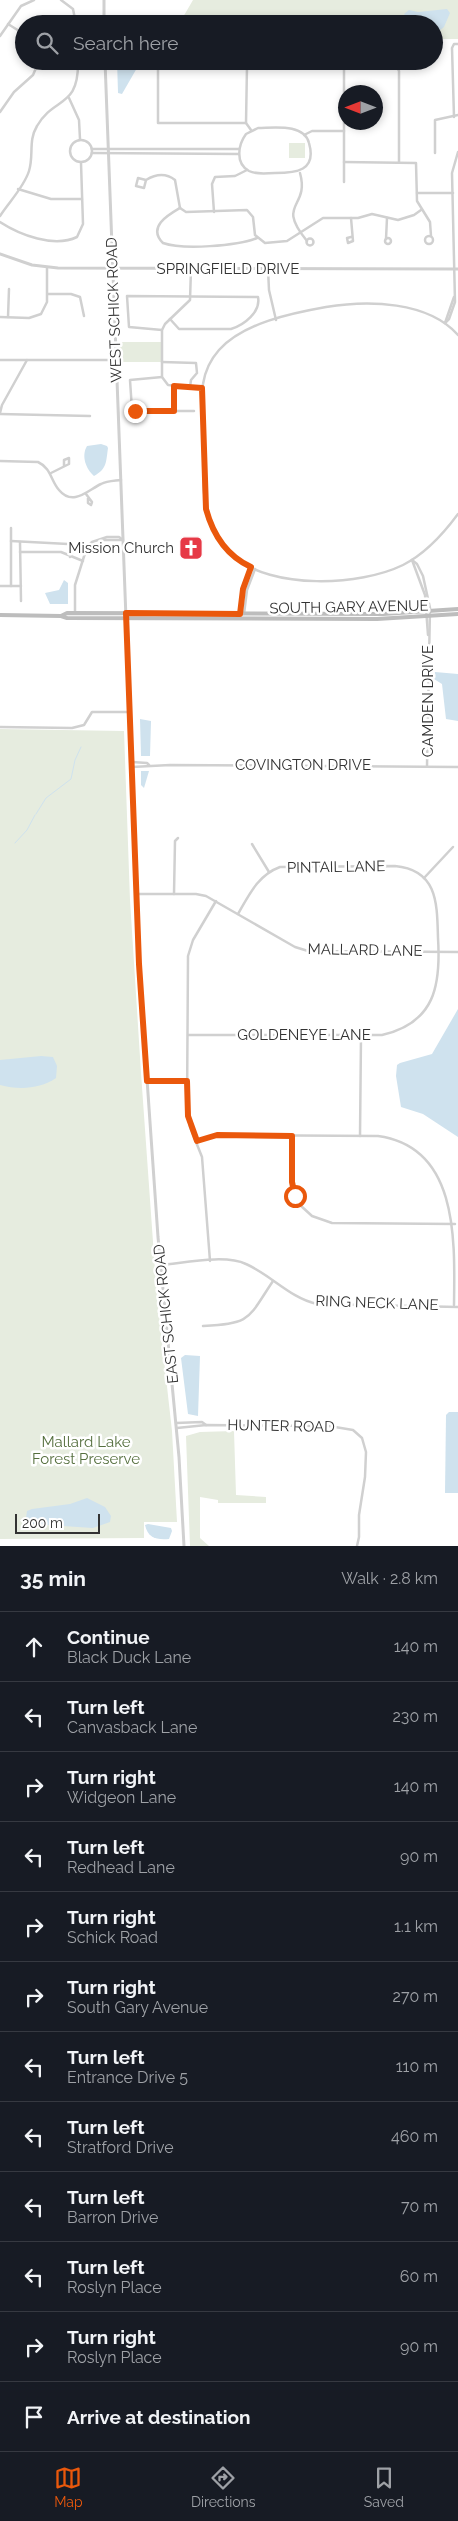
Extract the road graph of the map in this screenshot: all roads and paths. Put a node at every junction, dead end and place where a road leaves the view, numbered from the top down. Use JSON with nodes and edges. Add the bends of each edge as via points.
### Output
{"nodes":[{"id":1,"x":34,"y":0,"type":"edge"},
{"id":2,"x":61,"y":0,"type":"edge"},
{"id":3,"x":104,"y":0,"type":"edge"},
{"id":4,"x":75,"y":15,"type":"edge"},
{"id":5,"x":104,"y":15,"type":"edge"},
{"id":6,"x":8,"y":24,"type":"junction"},
{"id":7,"x":15,"y":28,"type":"edge"},
{"id":8,"x":0,"y":36,"type":"edge"},
{"id":9,"x":458,"y":44,"type":"edge"},
{"id":10,"x":35,"y":70,"type":"edge"},
{"id":11,"x":78,"y":70,"type":"edge"},
{"id":12,"x":106,"y":70,"type":"edge"},
{"id":13,"x":158,"y":70,"type":"edge"},
{"id":14,"x":246,"y":70,"type":"edge"},
{"id":15,"x":344,"y":70,"type":"edge"},
{"id":16,"x":398,"y":70,"type":"edge"},
{"id":17,"x":69,"y":98,"type":"junction"},
{"id":18,"x":0,"y":112,"type":"edge"},
{"id":19,"x":458,"y":115,"type":"edge"},
{"id":20,"x":454,"y":117,"type":"junction"},
{"id":21,"x":246,"y":123,"type":"junction"},
{"id":22,"x":251,"y":130,"type":"junction"},
{"id":23,"x":344,"y":131,"type":"junction"},
{"id":24,"x":304,"y":134,"type":"junction"},
{"id":25,"x":80,"y":139,"type":"junction"},
{"id":26,"x":108,"y":148,"type":"junction"},
{"id":27,"x":239,"y":149,"type":"junction"},
{"id":28,"x":92,"y":151,"type":"junction"},
{"id":29,"x":458,"y":152,"type":"edge"},
{"id":30,"x":108,"y":153,"type":"junction"},
{"id":31,"x":435,"y":153,"type":"dead end"},
{"id":32,"x":239,"y":154,"type":"junction"},
{"id":33,"x":344,"y":162,"type":"junction"},
{"id":34,"x":399,"y":162,"type":"junction"},
{"id":35,"x":81,"y":163,"type":"junction"},
{"id":36,"x":248,"y":170,"type":"junction"},
{"id":37,"x":300,"y":172,"type":"junction"},
{"id":38,"x":146,"y":180,"type":"junction"},
{"id":39,"x":344,"y":182,"type":"dead end"},
{"id":40,"x":18,"y":189,"type":"junction"},
{"id":41,"x":417,"y":193,"type":"junction"},
{"id":42,"x":453,"y":193,"type":"junction"},
{"id":43,"x":82,"y":199,"type":"junction"},
{"id":44,"x":180,"y":208,"type":"junction"},
{"id":45,"x":421,"y":210,"type":"junction"},
{"id":46,"x":214,"y":212,"type":"junction"},
{"id":47,"x":0,"y":216,"type":"edge"},
{"id":48,"x":352,"y":218,"type":"junction"},
{"id":49,"x":387,"y":218,"type":"junction"},
{"id":50,"x":0,"y":222,"type":"edge"},
{"id":51,"x":299,"y":232,"type":"junction"},
{"id":52,"x":431,"y":236,"type":"dead end"},
{"id":53,"x":456,"y":236,"type":"edge"},
{"id":54,"x":351,"y":237,"type":"dead end"},
{"id":55,"x":256,"y":238,"type":"junction"},
{"id":56,"x":386,"y":239,"type":"dead end"},
{"id":57,"x":307,"y":241,"type":"dead end"},
{"id":58,"x":0,"y":254,"type":"edge"},
{"id":59,"x":48,"y":268,"type":"junction"},
{"id":60,"x":112,"y":269,"type":"junction"},
{"id":61,"x":191,"y":269,"type":"junction"},
{"id":62,"x":268,"y":269,"type":"junction"},
{"id":63,"x":457,"y":269,"type":"edge"},
{"id":64,"x":9,"y":289,"type":"dead end"},
{"id":65,"x":48,"y":294,"type":"junction"},
{"id":66,"x":191,"y":295,"type":"junction"},
{"id":67,"x":84,"y":316,"type":"dead end"},
{"id":68,"x":8,"y":317,"type":"junction"},
{"id":69,"x":0,"y":318,"type":"edge"},
{"id":70,"x":170,"y":319,"type":"junction"},
{"id":71,"x":276,"y":320,"type":"junction"},
{"id":72,"x":445,"y":323,"type":"junction"},
{"id":73,"x":162,"y":330,"type":"junction"},
{"id":74,"x":458,"y":335,"type":"edge"},
{"id":75,"x":0,"y":360,"type":"edge"},
{"id":76,"x":28,"y":360,"type":"junction"},
{"id":77,"x":116,"y":360,"type":"junction"},
{"id":78,"x":162,"y":362,"type":"junction"},
{"id":79,"x":162,"y":377,"type":"junction"},
{"id":80,"x":174,"y":386,"type":"junction"},
{"id":81,"x":190,"y":387,"type":"junction"},
{"id":82,"x":202,"y":388,"type":"junction"},
{"id":83,"x":174,"y":411,"type":"junction"},
{"id":84,"x":194,"y":411,"type":"dead end"},
{"id":85,"x":0,"y":414,"type":"edge"},
{"id":86,"x":90,"y":416,"type":"dead end"},
{"id":87,"x":0,"y":461,"type":"edge"},
{"id":88,"x":64,"y":466,"type":"dead end"},
{"id":89,"x":51,"y":473,"type":"junction"},
{"id":90,"x":121,"y":480,"type":"junction"},
{"id":91,"x":458,"y":514,"type":"edge"},
{"id":92,"x":11,"y":528,"type":"dead end"},
{"id":93,"x":123,"y":540,"type":"junction"},
{"id":94,"x":11,"y":542,"type":"junction"},
{"id":95,"x":20,"y":542,"type":"junction"},
{"id":96,"x":20,"y":552,"type":"junction"},
{"id":97,"x":70,"y":557,"type":"junction"},
{"id":98,"x":412,"y":560,"type":"junction"},
{"id":99,"x":83,"y":561,"type":"junction"},
{"id":100,"x":253,"y":568,"type":"junction"},
{"id":101,"x":0,"y":586,"type":"edge"},
{"id":102,"x":11,"y":586,"type":"junction"},
{"id":103,"x":21,"y":586,"type":"junction"},
{"id":104,"x":21,"y":601,"type":"dead end"},
{"id":105,"x":458,"y":609,"type":"edge"},
{"id":106,"x":428,"y":612,"type":"junction"},
{"id":107,"x":75,"y":613,"type":"junction"},
{"id":108,"x":126,"y":613,"type":"junction"},
{"id":109,"x":242,"y":614,"type":"junction"},
{"id":110,"x":458,"y":614,"type":"edge"},
{"id":111,"x":0,"y":615,"type":"edge"},
{"id":112,"x":61,"y":616,"type":"junction"},
{"id":113,"x":126,"y":618,"type":"junction"},
{"id":114,"x":428,"y":618,"type":"junction"},
{"id":115,"x":130,"y":712,"type":"junction"},
{"id":116,"x":0,"y":727,"type":"edge"},
{"id":117,"x":132,"y":762,"type":"junction"},
{"id":118,"x":149,"y":765,"type":"junction"},
{"id":119,"x":427,"y":766,"type":"junction"},
{"id":120,"x":132,"y":767,"type":"junction"},
{"id":121,"x":458,"y":767,"type":"edge"},
{"id":122,"x":178,"y":838,"type":"dead end"},
{"id":123,"x":252,"y":844,"type":"dead end"},
{"id":124,"x":453,"y":847,"type":"dead end"},
{"id":125,"x":269,"y":872,"type":"junction"},
{"id":126,"x":424,"y":878,"type":"junction"},
{"id":127,"x":136,"y":894,"type":"junction"},
{"id":128,"x":174,"y":894,"type":"junction"},
{"id":129,"x":216,"y":901,"type":"junction"},
{"id":130,"x":238,"y":914,"type":"junction"},
{"id":131,"x":439,"y":952,"type":"junction"},
{"id":132,"x":458,"y":952,"type":"edge"},
{"id":133,"x":188,"y":1035,"type":"junction"},
{"id":134,"x":361,"y":1036,"type":"junction"},
{"id":135,"x":147,"y":1081,"type":"junction"},
{"id":136,"x":187,"y":1081,"type":"junction"},
{"id":137,"x":292,"y":1136,"type":"junction"},
{"id":138,"x":360,"y":1136,"type":"junction"},
{"id":139,"x":197,"y":1141,"type":"junction"},
{"id":140,"x":442,"y":1174,"type":"dead end"},
{"id":141,"x":455,"y":1213,"type":"dead end"},
{"id":142,"x":455,"y":1224,"type":"junction"},
{"id":143,"x":210,"y":1261,"type":"junction"},
{"id":144,"x":160,"y":1265,"type":"junction"},
{"id":145,"x":273,"y":1280,"type":"junction"},
{"id":146,"x":456,"y":1306,"type":"edge"},
{"id":147,"x":203,"y":1326,"type":"dead end"},
{"id":148,"x":176,"y":1423,"type":"junction"},
{"id":149,"x":206,"y":1425,"type":"junction"},
{"id":150,"x":177,"y":1428,"type":"junction"},
{"id":151,"x":184,"y":1546,"type":"edge"},
{"id":152,"x":356,"y":1546,"type":"edge"}],
"edges":[{"from":1,"to":6,"type":"street","via":[[21,6]]},
{"from":2,"to":4,"type":"street","via":[[71,6]]},
{"from":3,"to":5,"type":"street"},
{"from":6,"to":7,"type":"street"},
{"from":6,"to":8,"type":"street"},
{"from":9,"to":20,"type":"street","via":[[452,48]]},
{"from":10,"to":18,"type":"street"},
{"from":11,"to":17,"type":"street"},
{"from":12,"to":26,"type":"street","name":"WEST SCHICK ROAD"},
{"from":13,"to":21,"type":"street","via":[[158,123]]},
{"from":14,"to":21,"type":"street"},
{"from":15,"to":23,"type":"street"},
{"from":16,"to":34,"type":"street"},
{"from":17,"to":25,"type":"street","via":[[79,120]]},
{"from":17,"to":40,"type":"street","via":[[46,114],[36,127],[29,170]]},
{"from":19,"to":20,"type":"street"},
{"from":20,"to":31,"type":"street","via":[[435,120]]},
{"from":21,"to":22,"type":"street"},
{"from":22,"to":24,"type":"street","via":[[292,129]]},
{"from":22,"to":27,"type":"street","via":[[242,139]]},
{"from":23,"to":24,"type":"street"},
{"from":23,"to":33,"type":"street"},
{"from":24,"to":37,"type":"street","via":[[310,143],[310,159]]},
{"from":25,"to":28,"type":"street","via":[[89,143]]},
{"from":25,"to":35,"type":"street","via":[[69,149],[71,157]]},
{"from":26,"to":27,"type":"street"},
{"from":26,"to":28,"type":"street"},
{"from":26,"to":30,"type":"street","name":"WEST SCHICK ROAD"},
{"from":27,"to":32,"type":"street"},
{"from":28,"to":30,"type":"street"},
{"from":28,"to":35,"type":"street","via":[[87,161]]},
{"from":29,"to":42,"type":"street","via":[[453,165]]},
{"from":30,"to":32,"type":"street"},
{"from":30,"to":60,"type":"street","name":"WEST SCHICK ROAD"},
{"from":32,"to":36,"type":"street","via":[[242,165]]},
{"from":33,"to":34,"type":"street"},
{"from":33,"to":39,"type":"street"},
{"from":34,"to":41,"type":"street","via":[[416,163]]},
{"from":35,"to":43,"type":"street"},
{"from":36,"to":37,"type":"street","via":[[258,174]]},
{"from":36,"to":46,"type":"street","via":[[235,176],[215,177],[212,184]]},
{"from":37,"to":51,"type":"street","via":[[302,191],[292,216]]},
{"from":38,"to":38,"type":"street","via":[[138,178],[136,186],[144,188]]},
{"from":38,"to":44,"type":"street","via":[[166,175],[175,180]]},
{"from":40,"to":43,"type":"street","via":[[51,199]]},
{"from":40,"to":47,"type":"street"},
{"from":41,"to":42,"type":"street"},
{"from":41,"to":45,"type":"street"},
{"from":42,"to":53,"type":"street"},
{"from":43,"to":50,"type":"street","via":[[83,224],[76,237],[67,240],[36,238]]},
{"from":44,"to":46,"type":"street","via":[[186,212]]},
{"from":44,"to":55,"type":"street","via":[[162,218],[158,226],[163,243],[214,246],[245,243]]},
{"from":45,"to":49,"type":"street","via":[[406,218]]},
{"from":45,"to":52,"type":"street","via":[[430,222]]},
{"from":46,"to":55,"type":"street","via":[[247,210],[253,217]]},
{"from":48,"to":49,"type":"street","via":[[372,214]]},
{"from":48,"to":51,"type":"street","via":[[323,218]]},
{"from":48,"to":54,"type":"street"},
{"from":49,"to":56,"type":"street"},
{"from":51,"to":55,"type":"street","via":[[281,243],[265,243]]},
{"from":51,"to":57,"type":"street"},
{"from":53,"to":63,"type":"street"},
{"from":58,"to":59,"type":"street","name":"SPRINGFIELD DRIVE"},
{"from":59,"to":60,"type":"street","name":"SPRINGFIELD DRIVE"},
{"from":59,"to":65,"type":"street"},
{"from":60,"to":61,"type":"street","name":"SPRINGFIELD DRIVE"},
{"from":60,"to":77,"type":"street","name":"WEST SCHICK ROAD"},
{"from":61,"to":62,"type":"street","name":"SPRINGFIELD DRIVE"},
{"from":61,"to":66,"type":"street"},
{"from":62,"to":63,"type":"street","name":"SPRINGFIELD DRIVE"},
{"from":62,"to":71,"type":"street"},
{"from":63,"to":72,"type":"street","via":[[454,297]]},
{"from":64,"to":68,"type":"street"},
{"from":65,"to":67,"type":"street","via":[[80,297]]},
{"from":65,"to":68,"type":"street","via":[[42,314],[29,318]]},
{"from":66,"to":70,"type":"street","via":[[190,300]]},
{"from":66,"to":70,"type":"street","via":[[258,297],[257,307],[251,317],[231,329],[179,329]]},
{"from":66,"to":73,"type":"street","via":[[127,296],[129,327]]},
{"from":68,"to":69,"type":"street"},
{"from":70,"to":73,"type":"street"},
{"from":71,"to":72,"type":"street","via":[[324,308],[371,304],[418,311]]},
{"from":71,"to":82,"type":"street","via":[[243,333],[223,346],[211,362]]},
{"from":72,"to":74,"type":"street"},
{"from":73,"to":78,"type":"street"},
{"from":75,"to":76,"type":"street"},
{"from":76,"to":77,"type":"street"},
{"from":76,"to":85,"type":"street"},
{"from":77,"to":90,"type":"street","name":"WEST SCHICK ROAD"},
{"from":78,"to":79,"type":"street"},
{"from":78,"to":81,"type":"street","via":[[196,363],[197,373]]},
{"from":79,"to":80,"type":"street","via":[[166,384]]},
{"from":79,"to":83,"type":"street","via":[[130,380],[132,410]]},
{"from":80,"to":81,"type":"street"},
{"from":80,"to":83,"type":"street"},
{"from":81,"to":82,"type":"street"},
{"from":82,"to":100,"type":"street","via":[[208,515],[216,535],[233,557]]},
{"from":83,"to":84,"type":"street"},
{"from":85,"to":86,"type":"street"},
{"from":87,"to":89,"type":"street","via":[[37,461]]},
{"from":88,"to":89,"type":"street"},
{"from":89,"to":90,"type":"street","via":[[59,491],[76,497],[87,496],[104,483]]},
{"from":90,"to":93,"type":"street","name":"WEST SCHICK ROAD"},
{"from":91,"to":98,"type":"street","via":[[433,543]]},
{"from":92,"to":94,"type":"street"},
{"from":93,"to":99,"type":"street","via":[[92,542]]},
{"from":93,"to":108,"type":"street","name":"WEST SCHICK ROAD"},
{"from":94,"to":95,"type":"street"},
{"from":94,"to":102,"type":"street"},
{"from":95,"to":96,"type":"street"},
{"from":95,"to":97,"type":"street","via":[[68,544],[74,548]]},
{"from":96,"to":97,"type":"street","via":[[61,552]]},
{"from":96,"to":103,"type":"street"},
{"from":97,"to":99,"type":"street"},
{"from":98,"to":100,"type":"street","via":[[378,575],[342,580],[292,579]]},
{"from":98,"to":106,"type":"street","name":"CAMDEN DRIVE","via":[[423,586]]},
{"from":99,"to":107,"type":"street","via":[[75,585]]},
{"from":100,"to":109,"type":"street","via":[[243,589]]},
{"from":101,"to":102,"type":"street"},
{"from":102,"to":103,"type":"street"},
{"from":103,"to":104,"type":"street"},
{"from":105,"to":106,"type":"main road","name":"SOUTH GARY AVENUE"},
{"from":106,"to":109,"type":"main road","name":"SOUTH GARY AVENUE"},
{"from":106,"to":114,"type":"street","name":"CAMDEN DRIVE"},
{"from":107,"to":108,"type":"main road","name":"SOUTH GARY AVENUE"},
{"from":107,"to":112,"type":"main road","name":"SOUTH GARY AVENUE"},
{"from":108,"to":109,"type":"main road","name":"SOUTH GARY AVENUE"},
{"from":108,"to":113,"type":"street","name":"WEST SCHICK ROAD"},
{"from":110,"to":114,"type":"main road","name":"SOUTH GARY AVENUE"},
{"from":111,"to":112,"type":"main road","name":"SOUTH GARY AVENUE"},
{"from":112,"to":113,"type":"main road","name":"SOUTH GARY AVENUE"},
{"from":113,"to":114,"type":"main road","name":"SOUTH GARY AVENUE"},
{"from":113,"to":115,"type":"street","name":"WEST SCHICK ROAD"},
{"from":114,"to":119,"type":"street","name":"CAMDEN DRIVE"},
{"from":115,"to":116,"type":"street","via":[[92,712],[84,725],[72,728]]},
{"from":115,"to":117,"type":"street","name":"WEST SCHICK ROAD"},
{"from":117,"to":118,"type":"street","name":"COVINGTON DRIVE"},
{"from":117,"to":120,"type":"street","name":"WEST SCHICK ROAD"},
{"from":118,"to":119,"type":"street","name":"COVINGTON DRIVE"},
{"from":118,"to":120,"type":"street","name":"COVINGTON DRIVE"},
{"from":119,"to":121,"type":"street","name":"COVINGTON DRIVE"},
{"from":120,"to":127,"type":"street","name":"WEST SCHICK ROAD"},
{"from":122,"to":128,"type":"street","via":[[175,841]]},
{"from":123,"to":125,"type":"street"},
{"from":124,"to":126,"type":"street"},
{"from":125,"to":126,"type":"street","name":"PINTAIL LANE","via":[[289,866],[395,866],[410,869]]},
{"from":125,"to":130,"type":"street","name":"PINTAIL LANE","via":[[256,884]]},
{"from":126,"to":131,"type":"street","via":[[436,899]]},
{"from":127,"to":128,"type":"street","name":"MALLARD LANE"},
{"from":127,"to":135,"type":"street","name":"EAST SCHICK ROAD"},
{"from":128,"to":129,"type":"street","name":"MALLARD LANE","via":[[196,894]]},
{"from":129,"to":130,"type":"street","name":"MALLARD LANE"},
{"from":129,"to":133,"type":"street","via":[[189,951]]},
{"from":130,"to":131,"type":"street","name":"MALLARD LANE","via":[[295,947],[308,951]]},
{"from":131,"to":132,"type":"street","name":"MALLARD LANE"},
{"from":131,"to":134,"type":"street","name":"GOLDENEYE LANE","via":[[436,988],[416,1019],[390,1033]]},
{"from":133,"to":134,"type":"street","name":"GOLDENEYE LANE"},
{"from":133,"to":136,"type":"street"},
{"from":134,"to":138,"type":"street"},
{"from":135,"to":136,"type":"street"},
{"from":135,"to":144,"type":"street","name":"EAST SCHICK ROAD"},
{"from":136,"to":139,"type":"street","via":[[188,1116]]},
{"from":137,"to":138,"type":"street"},
{"from":137,"to":139,"type":"street","via":[[217,1135]]},
{"from":137,"to":142,"type":"street","via":[[293,1190],[309,1214],[332,1223]]},
{"from":138,"to":140,"type":"street","via":[[404,1143],[430,1160]]},
{"from":139,"to":143,"type":"street","via":[[202,1157]]},
{"from":141,"to":142,"type":"street"},
{"from":142,"to":146,"type":"street"},
{"from":143,"to":144,"type":"street","name":"RING NECK LANE"},
{"from":143,"to":145,"type":"street","name":"RING NECK LANE","via":[[239,1261]]},
{"from":144,"to":148,"type":"street","name":"EAST SCHICK ROAD"},
{"from":145,"to":146,"type":"street","name":"RING NECK LANE","via":[[317,1304]]},
{"from":145,"to":147,"type":"street","via":[[248,1318],[236,1324]]},
{"from":148,"to":149,"type":"street","name":"HUNTER ROAD","via":[[202,1422]]},
{"from":148,"to":150,"type":"street","name":"EAST SCHICK ROAD"},
{"from":149,"to":150,"type":"street","name":"HUNTER ROAD"},
{"from":149,"to":152,"type":"street","name":"HUNTER ROAD","via":[[338,1426],[356,1432],[366,1452],[366,1477]]},
{"from":150,"to":151,"type":"street","name":"EAST SCHICK ROAD"}]}
